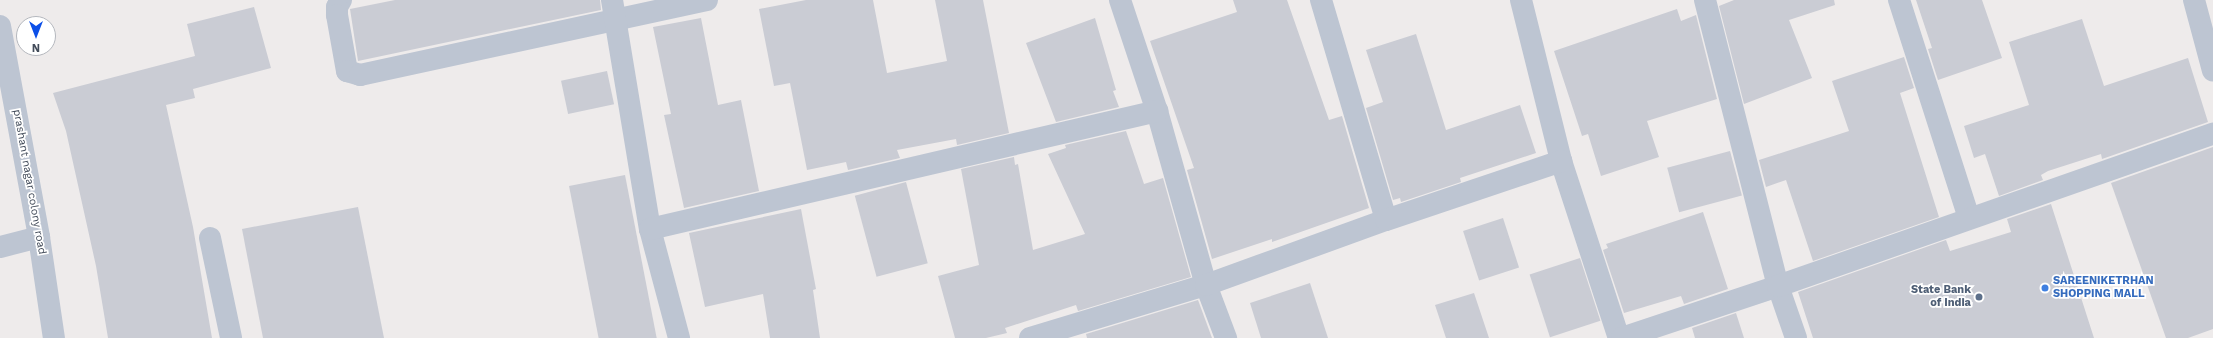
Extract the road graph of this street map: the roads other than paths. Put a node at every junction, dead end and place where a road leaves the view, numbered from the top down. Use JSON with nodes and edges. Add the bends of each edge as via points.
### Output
{"nodes":[{"id":1,"x":341,"y":0,"type":"edge"},
{"id":2,"x":707,"y":0,"type":"edge"},
{"id":3,"x":1120,"y":0,"type":"edge"},
{"id":4,"x":1321,"y":0,"type":"edge"},
{"id":5,"x":1521,"y":0,"type":"edge"},
{"id":6,"x":1705,"y":0,"type":"edge"},
{"id":7,"x":1899,"y":0,"type":"edge"},
{"id":8,"x":2194,"y":0,"type":"edge"},
{"id":9,"x":613,"y":10,"type":"edge"},
{"id":10,"x":0,"y":26,"type":"edge"},
{"id":11,"x":2213,"y":71,"type":"edge"},
{"id":12,"x":1157,"y":111,"type":"junction"},
{"id":13,"x":2213,"y":134,"type":"edge"},
{"id":14,"x":1561,"y":161,"type":"junction"},
{"id":15,"x":1969,"y":218,"type":"junction"},
{"id":16,"x":1386,"y":220,"type":"junction"},
{"id":17,"x":650,"y":229,"type":"junction"},
{"id":18,"x":39,"y":237,"type":"junction"},
{"id":19,"x":210,"y":238,"type":"dead end"},
{"id":20,"x":0,"y":247,"type":"edge"},
{"id":21,"x":1206,"y":285,"type":"junction"},
{"id":22,"x":1778,"y":286,"type":"junction"},
{"id":23,"x":54,"y":338,"type":"edge"},
{"id":24,"x":231,"y":338,"type":"edge"},
{"id":25,"x":679,"y":338,"type":"edge"},
{"id":26,"x":1030,"y":338,"type":"edge"},
{"id":27,"x":1226,"y":338,"type":"edge"},
{"id":28,"x":1621,"y":338,"type":"edge"},
{"id":29,"x":1796,"y":338,"type":"edge"}],
"edges":[{"from":1,"to":9,"type":"street","via":[[337,7],[337,15],[347,71],[360,75]]},
{"from":2,"to":9,"type":"street"},
{"from":3,"to":12,"type":"street"},
{"from":4,"to":16,"type":"street"},
{"from":5,"to":14,"type":"street"},
{"from":6,"to":22,"type":"street"},
{"from":7,"to":15,"type":"street"},
{"from":8,"to":11,"type":"street"},
{"from":9,"to":17,"type":"street"},
{"from":10,"to":18,"type":"street","name":"prashant nagar colony road"},
{"from":12,"to":17,"type":"street"},
{"from":12,"to":21,"type":"street"},
{"from":13,"to":15,"type":"street"},
{"from":14,"to":16,"type":"street"},
{"from":14,"to":28,"type":"street"},
{"from":15,"to":22,"type":"street"},
{"from":16,"to":21,"type":"street"},
{"from":17,"to":25,"type":"street"},
{"from":18,"to":20,"type":"street"},
{"from":18,"to":23,"type":"street","name":"prashant nagar colony road"},
{"from":19,"to":24,"type":"street"},
{"from":21,"to":26,"type":"street"},
{"from":21,"to":27,"type":"street"},
{"from":22,"to":28,"type":"street"},
{"from":22,"to":29,"type":"street"}]}
